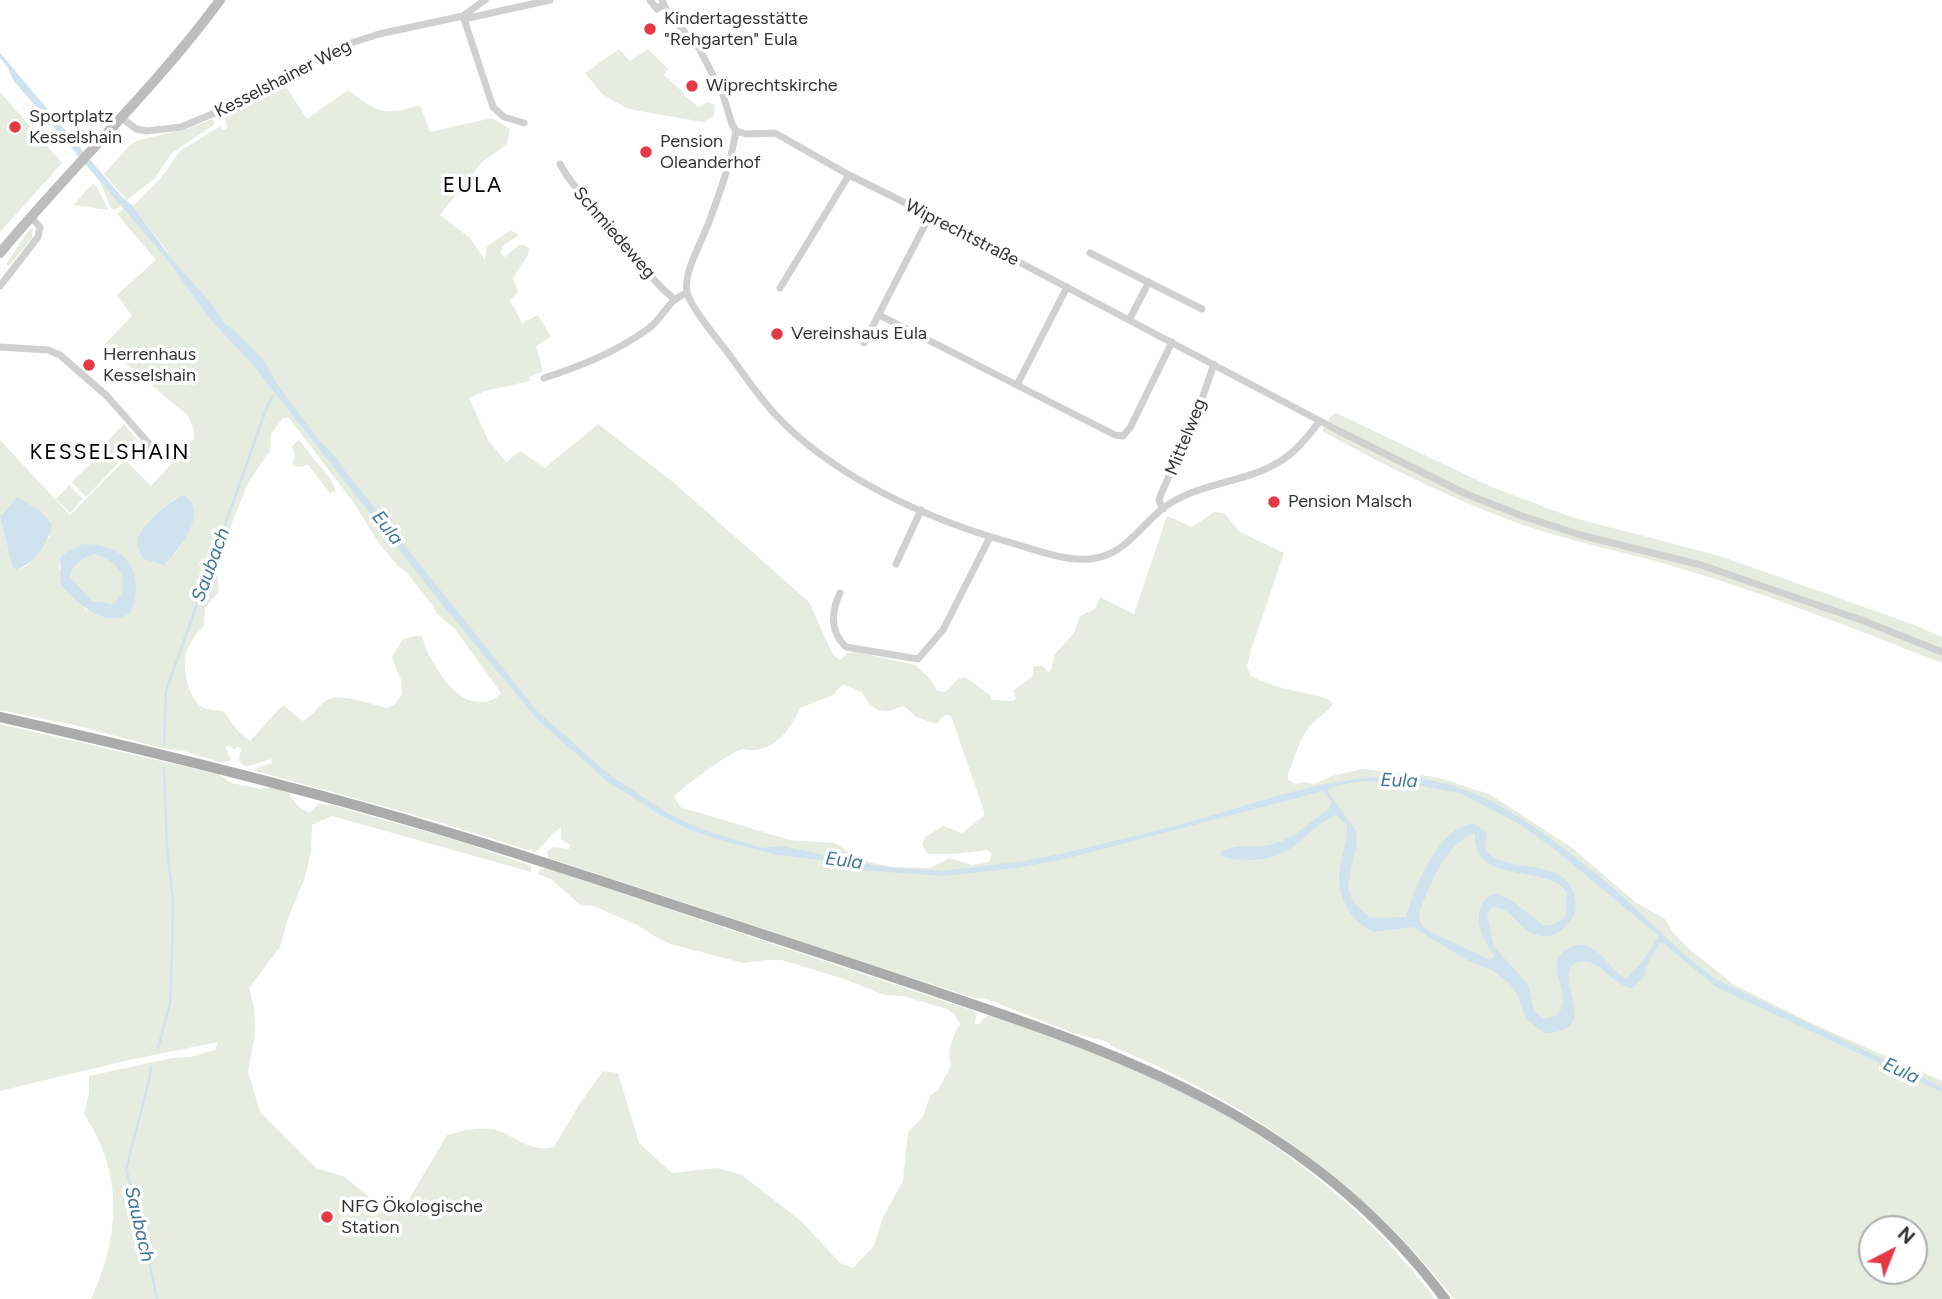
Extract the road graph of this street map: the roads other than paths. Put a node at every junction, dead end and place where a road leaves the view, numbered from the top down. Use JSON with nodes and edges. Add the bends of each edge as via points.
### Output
{"nodes":[{"id":1,"x":219,"y":0,"type":"edge"},
{"id":2,"x":485,"y":0,"type":"edge"},
{"id":3,"x":550,"y":0,"type":"edge"},
{"id":4,"x":650,"y":0,"type":"edge"},
{"id":5,"x":663,"y":2,"type":"edge"},
{"id":6,"x":464,"y":17,"type":"junction"},
{"id":7,"x":121,"y":117,"type":"junction"},
{"id":8,"x":524,"y":123,"type":"dead end"},
{"id":9,"x":736,"y":131,"type":"junction"},
{"id":10,"x":560,"y":164,"type":"dead end"},
{"id":11,"x":849,"y":175,"type":"junction"},
{"id":12,"x":930,"y":215,"type":"junction"},
{"id":13,"x":31,"y":217,"type":"junction"},
{"id":14,"x":0,"y":253,"type":"edge"},
{"id":15,"x":1090,"y":253,"type":"dead end"},
{"id":16,"x":1149,"y":282,"type":"junction"},
{"id":17,"x":0,"y":286,"type":"edge"},
{"id":18,"x":1067,"y":287,"type":"junction"},
{"id":19,"x":779,"y":288,"type":"dead end"},
{"id":20,"x":687,"y":293,"type":"junction"},
{"id":21,"x":673,"y":298,"type":"junction"},
{"id":22,"x":1202,"y":309,"type":"dead end"},
{"id":23,"x":879,"y":315,"type":"junction"},
{"id":24,"x":1129,"y":320,"type":"junction"},
{"id":25,"x":1172,"y":342,"type":"junction"},
{"id":26,"x":864,"y":343,"type":"dead end"},
{"id":27,"x":0,"y":347,"type":"edge"},
{"id":28,"x":1214,"y":364,"type":"junction"},
{"id":29,"x":544,"y":378,"type":"dead end"},
{"id":30,"x":1017,"y":385,"type":"junction"},
{"id":31,"x":1320,"y":421,"type":"junction"},
{"id":32,"x":151,"y":446,"type":"dead end"},
{"id":33,"x":1163,"y":509,"type":"junction"},
{"id":34,"x":921,"y":510,"type":"junction"},
{"id":35,"x":990,"y":537,"type":"junction"},
{"id":36,"x":896,"y":564,"type":"dead end"},
{"id":37,"x":840,"y":593,"type":"dead end"},
{"id":38,"x":1942,"y":652,"type":"edge"},
{"id":39,"x":0,"y":717,"type":"edge"},
{"id":40,"x":1445,"y":1299,"type":"edge"}],
"edges":[{"from":1,"to":7,"type":"main road"},
{"from":2,"to":6,"type":"street","name":"Kesselshainer Weg"},
{"from":3,"to":6,"type":"street"},
{"from":4,"to":5,"type":"street","via":[[657,9]]},
{"from":5,"to":9,"type":"street","via":[[699,48]]},
{"from":6,"to":7,"type":"street","name":"Kesselshainer Weg","via":[[351,43],[241,102],[181,127],[147,131]]},
{"from":6,"to":8,"type":"street","via":[[493,107],[504,117]]},
{"from":7,"to":13,"type":"main road"},
{"from":9,"to":11,"type":"street","name":"Wiprechtstraße","via":[[775,133]]},
{"from":9,"to":20,"type":"street","via":[[724,180],[688,274]]},
{"from":10,"to":21,"type":"street","name":"Schmiedeweg","via":[[569,181]]},
{"from":11,"to":12,"type":"street","name":"Wiprechtstraße"},
{"from":11,"to":19,"type":"street"},
{"from":12,"to":18,"type":"street","name":"Wiprechtstraße"},
{"from":12,"to":23,"type":"street"},
{"from":13,"to":14,"type":"main road"},
{"from":13,"to":17,"type":"street","via":[[40,227],[38,237]]},
{"from":15,"to":16,"type":"street"},
{"from":16,"to":22,"type":"street"},
{"from":16,"to":24,"type":"street"},
{"from":18,"to":24,"type":"street","name":"Wiprechtstraße"},
{"from":18,"to":30,"type":"street"},
{"from":20,"to":21,"type":"street"},
{"from":20,"to":34,"type":"street","via":[[773,412],[800,438],[833,463]]},
{"from":21,"to":29,"type":"street","via":[[661,318],[627,343],[587,364]]},
{"from":23,"to":26,"type":"street"},
{"from":23,"to":30,"type":"street"},
{"from":24,"to":25,"type":"street","name":"Wiprechtstraße"},
{"from":25,"to":28,"type":"street","name":"Wiprechtstraße"},
{"from":25,"to":30,"type":"street","via":[[1123,436],[1106,432]]},
{"from":27,"to":32,"type":"street","via":[[60,355],[107,396]]},
{"from":28,"to":31,"type":"street","name":"Wiprechtstraße"},
{"from":28,"to":33,"type":"street","name":"Mittelweg","via":[[1161,494]]},
{"from":31,"to":33,"type":"street","via":[[1281,461],[1183,496]]},
{"from":31,"to":38,"type":"street","name":"Wiprechtstraße","via":[[1466,494],[1525,517],[1701,565]]},
{"from":33,"to":35,"type":"street","via":[[1115,551],[1091,559]]},
{"from":34,"to":35,"type":"street"},
{"from":34,"to":36,"type":"street"},
{"from":35,"to":37,"type":"street","via":[[943,629],[918,660],[846,647],[833,624]]},
{"from":39,"to":40,"type":"main road","via":[[172,755],[425,825],[1111,1053],[1212,1100],[1293,1152],[1382,1227]]}]}
